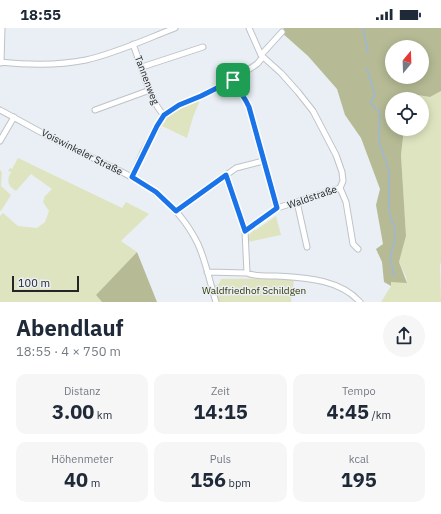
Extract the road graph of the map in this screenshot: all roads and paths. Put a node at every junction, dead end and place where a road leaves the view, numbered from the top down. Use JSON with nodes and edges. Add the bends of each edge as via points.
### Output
{"nodes":[{"id":1,"x":2,"y":28,"type":"edge"},
{"id":2,"x":175,"y":28,"type":"edge"},
{"id":3,"x":249,"y":28,"type":"edge"},
{"id":4,"x":282,"y":32,"type":"dead end"},
{"id":5,"x":133,"y":44,"type":"junction"},
{"id":6,"x":203,"y":47,"type":"dead end"},
{"id":7,"x":262,"y":56,"type":"junction"},
{"id":8,"x":0,"y":62,"type":"edge"},
{"id":9,"x":142,"y":67,"type":"junction"},
{"id":10,"x":233,"y":80,"type":"junction"},
{"id":11,"x":150,"y":90,"type":"junction"},
{"id":12,"x":0,"y":110,"type":"edge"},
{"id":13,"x":95,"y":110,"type":"dead end"},
{"id":14,"x":164,"y":115,"type":"junction"},
{"id":15,"x":14,"y":117,"type":"junction"},
{"id":16,"x":0,"y":141,"type":"edge"},
{"id":17,"x":263,"y":160,"type":"junction"},
{"id":18,"x":226,"y":175,"type":"junction"},
{"id":19,"x":132,"y":177,"type":"junction"},
{"id":20,"x":340,"y":188,"type":"junction"},
{"id":21,"x":297,"y":202,"type":"junction"},
{"id":22,"x":277,"y":208,"type":"junction"},
{"id":23,"x":176,"y":211,"type":"junction"},
{"id":24,"x":245,"y":231,"type":"junction"},
{"id":25,"x":307,"y":247,"type":"dead end"},
{"id":26,"x":358,"y":249,"type":"dead end"},
{"id":27,"x":207,"y":272,"type":"junction"},
{"id":28,"x":247,"y":273,"type":"junction"},
{"id":29,"x":216,"y":302,"type":"edge"},
{"id":30,"x":360,"y":302,"type":"edge"}],
"edges":[{"from":1,"to":8,"type":"street"},
{"from":2,"to":5,"type":"street"},
{"from":3,"to":7,"type":"street","name":"Waldstraße"},
{"from":4,"to":7,"type":"street"},
{"from":5,"to":8,"type":"street","via":[[102,56],[73,62],[50,65]]},
{"from":5,"to":9,"type":"street","name":"Tannenweg"},
{"from":6,"to":9,"type":"street"},
{"from":7,"to":10,"type":"street","via":[[257,64]]},
{"from":7,"to":20,"type":"street","name":"Waldstraße","via":[[281,73],[313,111],[342,172],[343,181]]},
{"from":9,"to":11,"type":"street","name":"Tannenweg"},
{"from":10,"to":14,"type":"street","via":[[179,105]]},
{"from":10,"to":17,"type":"street","via":[[246,101]]},
{"from":11,"to":13,"type":"street"},
{"from":11,"to":14,"type":"street","name":"Tannenweg","via":[[159,111]]},
{"from":12,"to":15,"type":"street","name":"Voiswinkeler Straße"},
{"from":14,"to":19,"type":"street"},
{"from":15,"to":16,"type":"street"},
{"from":15,"to":19,"type":"street","name":"Voiswinkeler Straße"},
{"from":17,"to":18,"type":"street","via":[[236,168]]},
{"from":17,"to":22,"type":"street"},
{"from":18,"to":23,"type":"street"},
{"from":18,"to":24,"type":"street"},
{"from":19,"to":23,"type":"street","name":"Voiswinkeler Straße","via":[[156,192]]},
{"from":20,"to":21,"type":"street","name":"Waldstraße"},
{"from":20,"to":26,"type":"street","via":[[346,202],[353,244]]},
{"from":21,"to":22,"type":"street","name":"Waldstraße"},
{"from":21,"to":25,"type":"street"},
{"from":22,"to":24,"type":"street","name":"Waldstraße"},
{"from":23,"to":27,"type":"street","name":"Voiswinkeler Straße","via":[[198,244]]},
{"from":24,"to":28,"type":"street"},
{"from":27,"to":28,"type":"street"},
{"from":27,"to":29,"type":"street","name":"Voiswinkeler Straße"},
{"from":28,"to":30,"type":"street","via":[[252,276],[328,283],[347,290]]}]}
